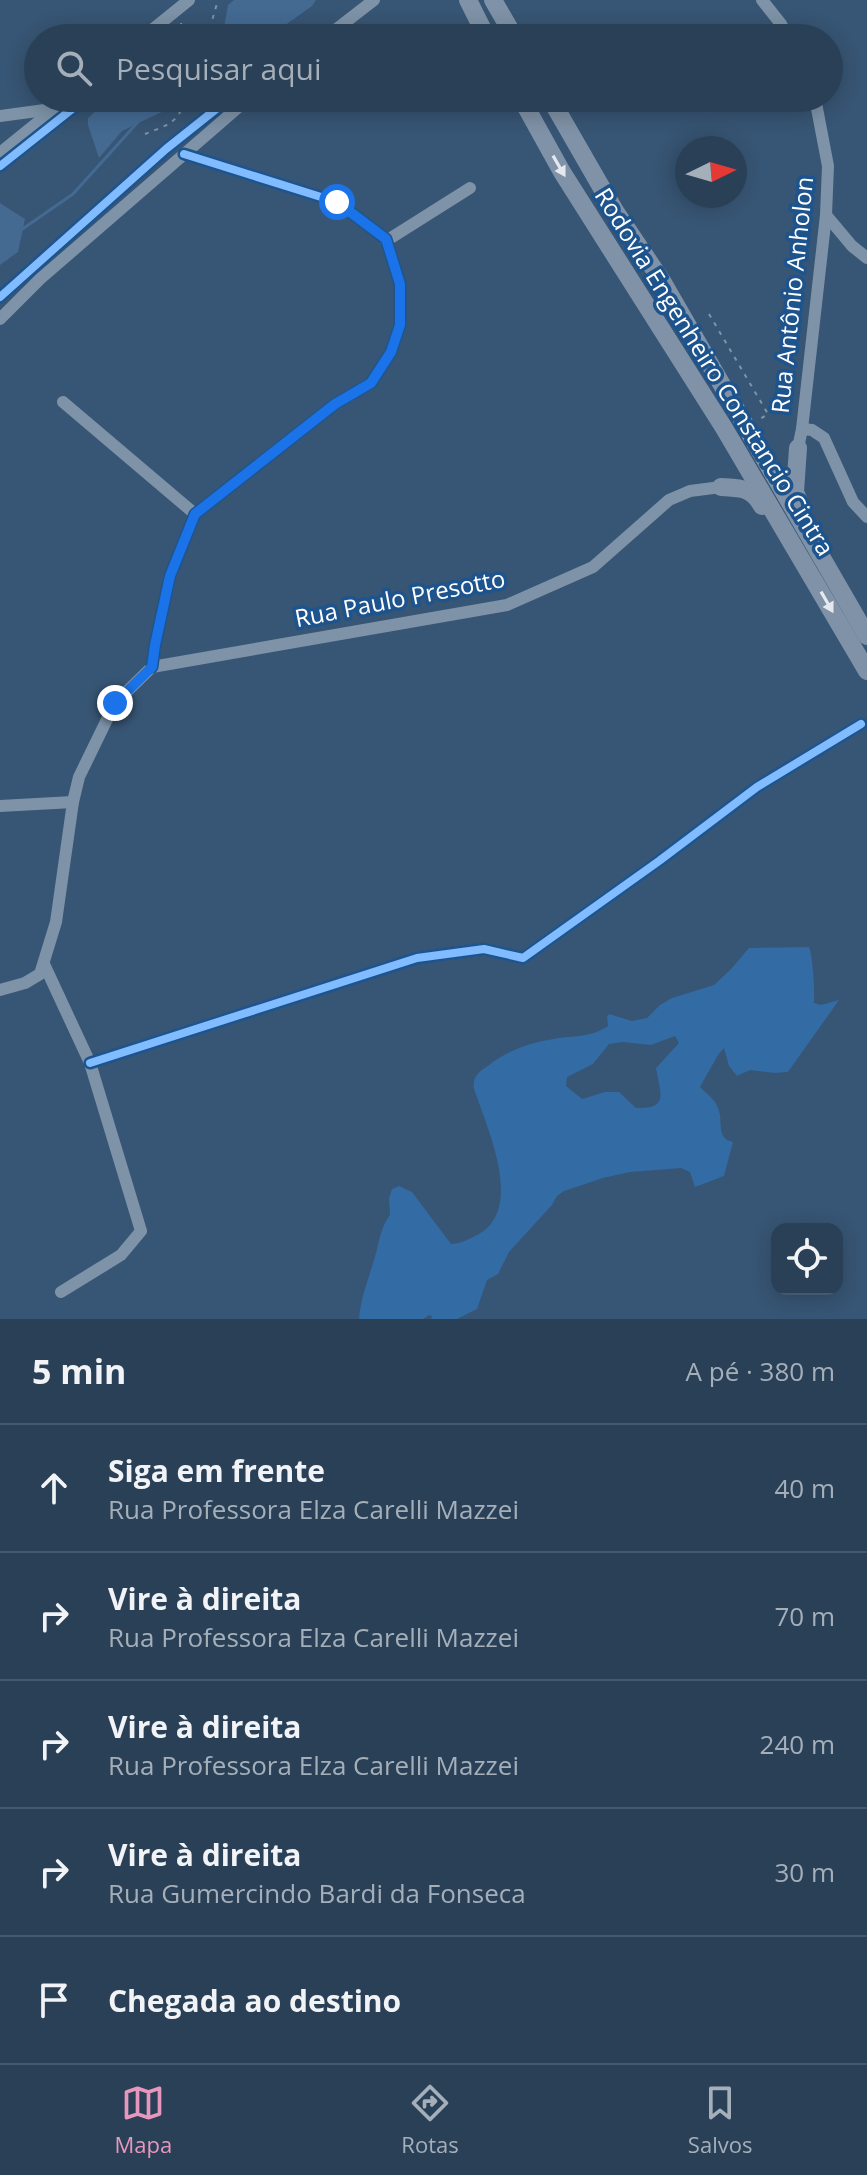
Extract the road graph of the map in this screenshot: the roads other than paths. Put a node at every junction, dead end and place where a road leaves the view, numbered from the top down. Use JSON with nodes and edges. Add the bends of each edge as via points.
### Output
{"nodes":[{"id":1,"x":189,"y":0,"type":"edge"},
{"id":2,"x":374,"y":0,"type":"edge"},
{"id":3,"x":468,"y":0,"type":"edge"},
{"id":4,"x":493,"y":0,"type":"edge"},
{"id":5,"x":762,"y":0,"type":"edge"},
{"id":6,"x":159,"y":24,"type":"edge"},
{"id":7,"x":343,"y":24,"type":"edge"},
{"id":8,"x":480,"y":24,"type":"edge"},
{"id":9,"x":507,"y":24,"type":"edge"},
{"id":10,"x":781,"y":24,"type":"edge"},
{"id":11,"x":31,"y":112,"type":"edge"},
{"id":12,"x":50,"y":112,"type":"edge"},
{"id":13,"x":233,"y":112,"type":"edge"},
{"id":14,"x":529,"y":112,"type":"edge"},
{"id":15,"x":558,"y":112,"type":"edge"},
{"id":16,"x":818,"y":112,"type":"edge"},
{"id":17,"x":0,"y":116,"type":"edge"},
{"id":18,"x":0,"y":153,"type":"edge"},
{"id":19,"x":184,"y":154,"type":"junction"},
{"id":20,"x":470,"y":188,"type":"dead end"},
{"id":21,"x":826,"y":215,"type":"junction"},
{"id":22,"x":386,"y":241,"type":"junction"},
{"id":23,"x":867,"y":258,"type":"edge"},
{"id":24,"x":0,"y":319,"type":"edge"},
{"id":25,"x":63,"y":402,"type":"dead end"},
{"id":26,"x":742,"y":418,"type":"junction"},
{"id":27,"x":724,"y":428,"type":"junction"},
{"id":28,"x":802,"y":429,"type":"junction"},
{"id":29,"x":798,"y":448,"type":"junction"},
{"id":30,"x":721,"y":487,"type":"junction"},
{"id":31,"x":195,"y":514,"type":"junction"},
{"id":32,"x":867,"y":517,"type":"edge"},
{"id":33,"x":803,"y":561,"type":"junction"},
{"id":34,"x":829,"y":567,"type":"junction"},
{"id":35,"x":867,"y":636,"type":"edge"},
{"id":36,"x":152,"y":667,"type":"junction"},
{"id":37,"x":867,"y":671,"type":"edge"},
{"id":38,"x":861,"y":724,"type":"dead end"},
{"id":39,"x":73,"y":802,"type":"junction"},
{"id":40,"x":0,"y":806,"type":"edge"},
{"id":41,"x":44,"y":964,"type":"junction"},
{"id":42,"x":0,"y":990,"type":"edge"},
{"id":43,"x":90,"y":1063,"type":"junction"},
{"id":44,"x":61,"y":1292,"type":"dead end"}],
"edges":[{"from":1,"to":6,"type":"street"},
{"from":2,"to":7,"type":"street"},
{"from":3,"to":8,"type":"highway"},
{"from":4,"to":9,"type":"highway"},
{"from":5,"to":10,"type":"street"},
{"from":11,"to":17,"type":"street"},
{"from":12,"to":18,"type":"street"},
{"from":13,"to":19,"type":"street"},
{"from":14,"to":27,"type":"highway","name":"Rodovia Engenheiro Constancio Cintra","one_way":true},
{"from":15,"to":26,"type":"highway","name":"Rodovia Engenheiro Constancio Cintra"},
{"from":16,"to":21,"type":"street","name":"Rua Antônio Anholon","via":[[828,166]]},
{"from":19,"to":22,"type":"street","via":[[337,202]]},
{"from":19,"to":24,"type":"street"},
{"from":20,"to":22,"type":"street"},
{"from":21,"to":23,"type":"street"},
{"from":21,"to":28,"type":"street","name":"Rua Antônio Anholon"},
{"from":22,"to":31,"type":"street","via":[[400,284],[400,325],[391,352],[371,383],[335,404]]},
{"from":25,"to":31,"type":"street"},
{"from":26,"to":29,"type":"highway","via":[[784,469]]},
{"from":26,"to":34,"type":"highway","name":"Rodovia Engenheiro Constancio Cintra"},
{"from":27,"to":30,"type":"highway","via":[[747,476],[742,483]]},
{"from":27,"to":33,"type":"highway","name":"Rodovia Engenheiro Constancio Cintra"},
{"from":28,"to":29,"type":"street","name":"Rua Antônio Anholon"},
{"from":28,"to":32,"type":"street","via":[[824,438],[853,502]]},
{"from":29,"to":34,"type":"highway","via":[[795,492]]},
{"from":30,"to":33,"type":"highway","via":[[756,494]]},
{"from":30,"to":36,"type":"street","name":"Rua Paulo Presotto","via":[[669,500],[593,567],[507,605]]},
{"from":31,"to":36,"type":"street","via":[[170,576]]},
{"from":33,"to":37,"type":"highway","name":"Rodovia Engenheiro Constancio Cintra","one_way":true},
{"from":34,"to":35,"type":"highway","name":"Rodovia Engenheiro Constancio Cintra"},
{"from":36,"to":39,"type":"street","via":[[115,703],[79,777]]},
{"from":38,"to":43,"type":"street","via":[[757,787],[523,958],[484,949],[417,958]]},
{"from":39,"to":40,"type":"street"},
{"from":39,"to":41,"type":"street","via":[[56,922]]},
{"from":41,"to":42,"type":"street","via":[[40,974],[25,983]]},
{"from":41,"to":43,"type":"street"},
{"from":43,"to":44,"type":"street","via":[[141,1231],[121,1255]]}]}
